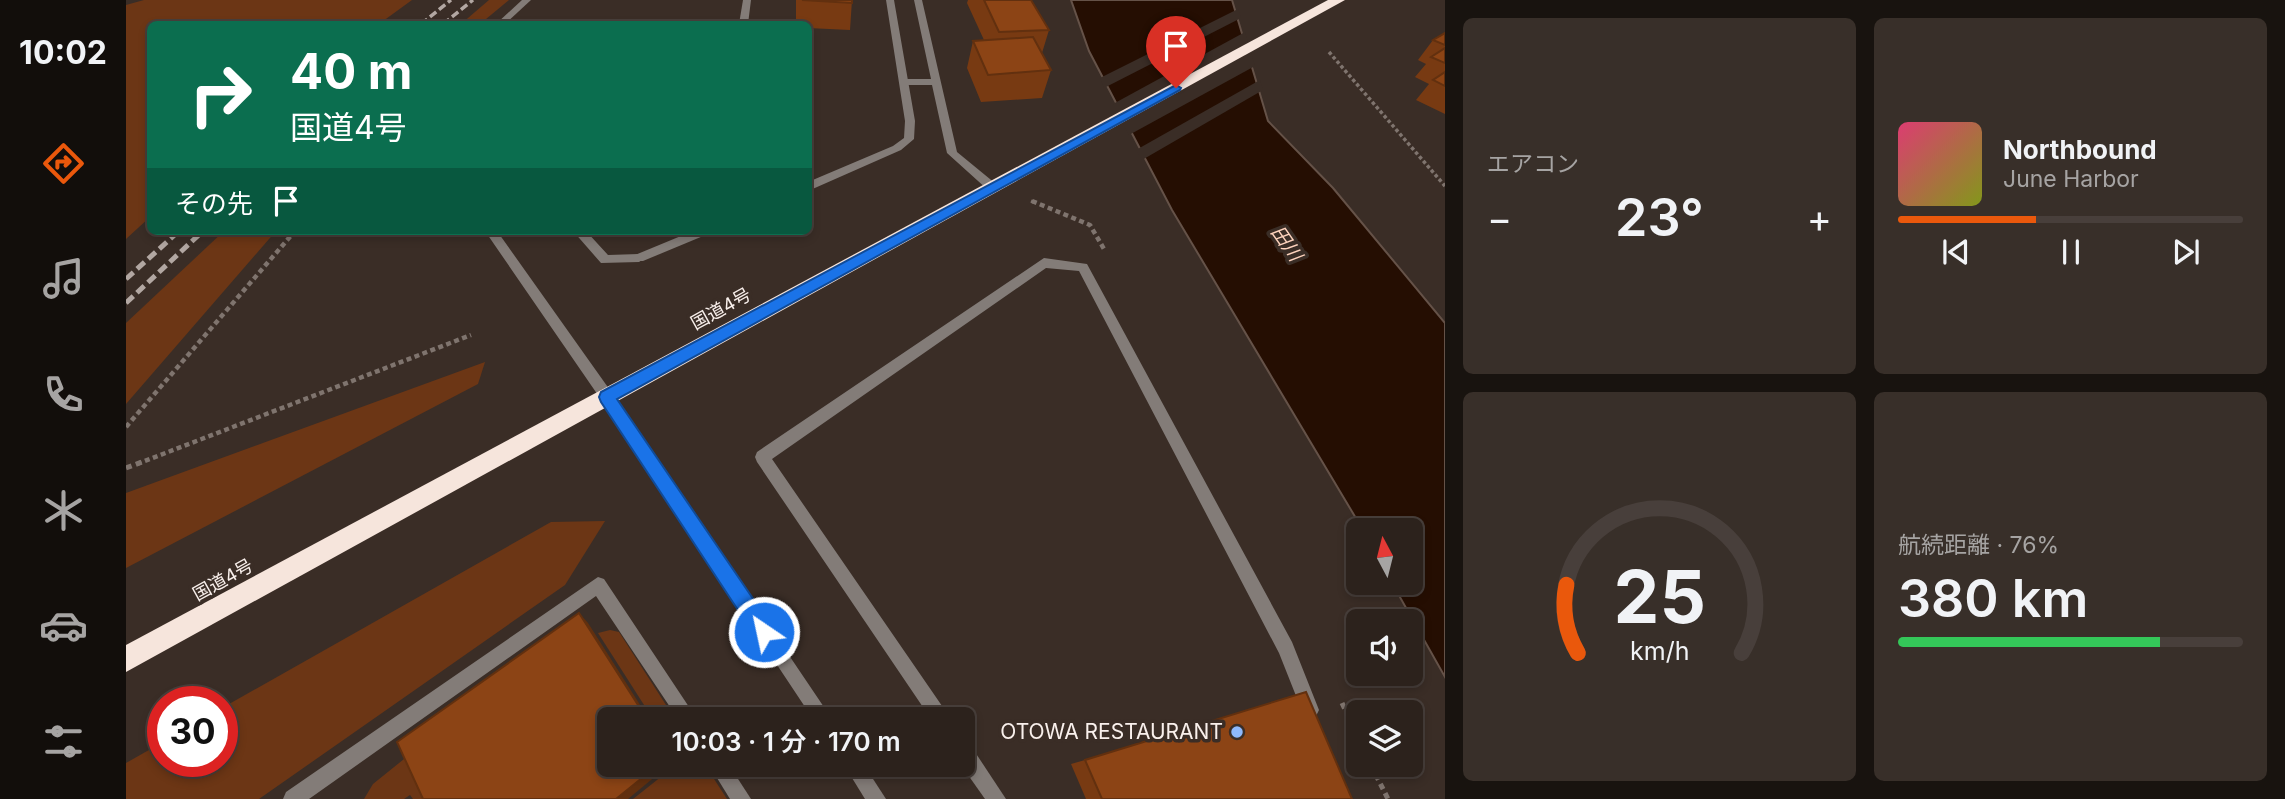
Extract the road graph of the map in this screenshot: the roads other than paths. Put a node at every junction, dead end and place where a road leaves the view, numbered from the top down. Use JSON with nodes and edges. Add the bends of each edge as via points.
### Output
{"nodes":[{"id":1,"x":527,"y":0,"type":"edge"},
{"id":2,"x":747,"y":0,"type":"edge"},
{"id":3,"x":890,"y":0,"type":"edge"},
{"id":4,"x":918,"y":0,"type":"edge"},
{"id":5,"x":1338,"y":0,"type":"edge"},
{"id":6,"x":503,"y":21,"type":"edge"},
{"id":7,"x":744,"y":21,"type":"edge"},
{"id":8,"x":904,"y":82,"type":"junction"},
{"id":9,"x":936,"y":82,"type":"junction"},
{"id":10,"x":812,"y":185,"type":"edge"},
{"id":11,"x":992,"y":187,"type":"junction"},
{"id":12,"x":494,"y":235,"type":"edge"},
{"id":13,"x":583,"y":235,"type":"edge"},
{"id":14,"x":694,"y":235,"type":"edge"},
{"id":15,"x":607,"y":397,"type":"junction"},
{"id":16,"x":126,"y":659,"type":"edge"},
{"id":17,"x":680,"y":707,"type":"edge"},
{"id":18,"x":814,"y":707,"type":"edge"},
{"id":19,"x":934,"y":707,"type":"edge"},
{"id":20,"x":1316,"y":724,"type":"edge"},
{"id":21,"x":975,"y":769,"type":"edge"},
{"id":22,"x":726,"y":777,"type":"edge"},
{"id":23,"x":861,"y":777,"type":"edge"},
{"id":24,"x":302,"y":796,"type":"edge"},
{"id":25,"x":741,"y":799,"type":"edge"},
{"id":26,"x":876,"y":799,"type":"edge"},
{"id":27,"x":996,"y":799,"type":"edge"}],
"edges":[{"from":1,"to":6,"type":"street"},
{"from":2,"to":7,"type":"street"},
{"from":3,"to":8,"type":"street"},
{"from":4,"to":9,"type":"street"},
{"from":5,"to":11,"type":"highway","name":"国道4号"},
{"from":8,"to":9,"type":"street"},
{"from":8,"to":10,"type":"street","via":[[909,139]]},
{"from":9,"to":11,"type":"street","via":[[952,153]]},
{"from":11,"to":15,"type":"highway","name":"国道4号"},
{"from":12,"to":15,"type":"street"},
{"from":13,"to":14,"type":"street","via":[[605,260],[639,258]]},
{"from":15,"to":16,"type":"highway","name":"国道4号"},
{"from":15,"to":18,"type":"street"},
{"from":17,"to":24,"type":"street","via":[[598,585]]},
{"from":19,"to":20,"type":"street","via":[[762,457],[1044,263],[1083,267],[1286,648]]},
{"from":21,"to":27,"type":"street"},
{"from":22,"to":25,"type":"street"},
{"from":23,"to":26,"type":"street"}]}
